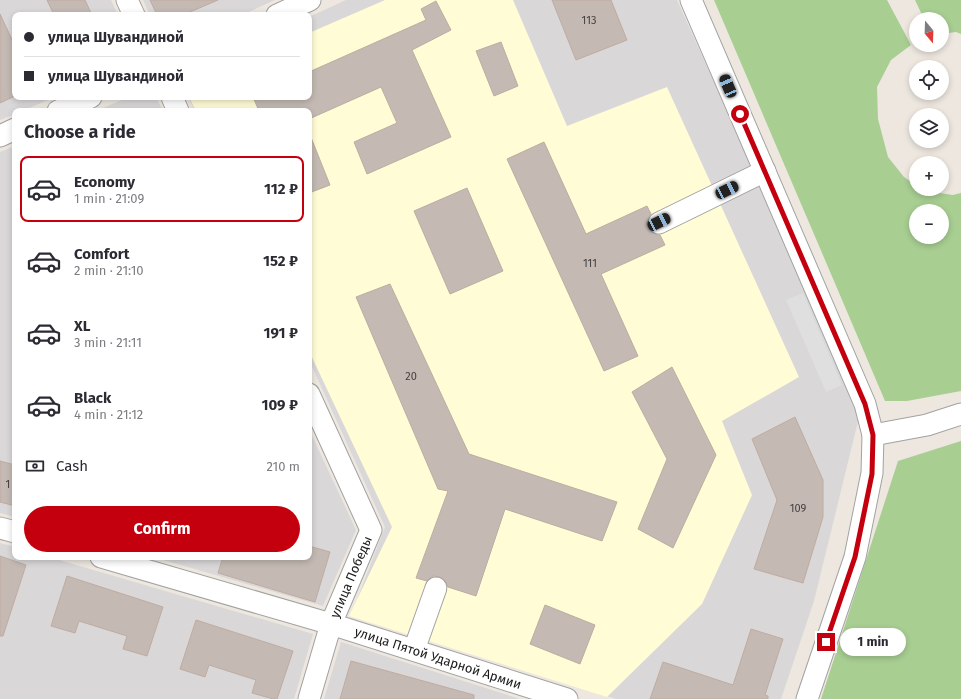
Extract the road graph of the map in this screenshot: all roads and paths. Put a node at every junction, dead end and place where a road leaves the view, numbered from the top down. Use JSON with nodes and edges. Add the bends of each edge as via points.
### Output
{"nodes":[{"id":1,"x":127,"y":0,"type":"edge"},
{"id":2,"x":310,"y":0,"type":"edge"},
{"id":3,"x":691,"y":0,"type":"edge"},
{"id":4,"x":133,"y":12,"type":"edge"},
{"id":5,"x":284,"y":12,"type":"edge"},
{"id":6,"x":84,"y":100,"type":"edge"},
{"id":7,"x":65,"y":108,"type":"edge"},
{"id":8,"x":12,"y":130,"type":"edge"},
{"id":9,"x":0,"y":136,"type":"edge"},
{"id":10,"x":765,"y":171,"type":"junction"},
{"id":11,"x":659,"y":222,"type":"dead end"},
{"id":12,"x":312,"y":401,"type":"edge"},
{"id":13,"x":961,"y":414,"type":"edge"},
{"id":14,"x":873,"y":435,"type":"junction"},
{"id":15,"x":0,"y":528,"type":"edge"},
{"id":16,"x":12,"y":531,"type":"edge"},
{"id":17,"x":111,"y":560,"type":"edge"},
{"id":18,"x":436,"y":588,"type":"dead end"},
{"id":19,"x":331,"y":624,"type":"junction"},
{"id":20,"x":414,"y":650,"type":"junction"},
{"id":21,"x":309,"y":699,"type":"edge"},
{"id":22,"x":567,"y":699,"type":"edge"},
{"id":23,"x":807,"y":699,"type":"edge"}],
"edges":[{"from":1,"to":4,"type":"street"},
{"from":2,"to":5,"type":"street"},
{"from":3,"to":10,"type":"street"},
{"from":6,"to":7,"type":"street"},
{"from":8,"to":9,"type":"street"},
{"from":10,"to":11,"type":"street"},
{"from":10,"to":14,"type":"street","via":[[865,404]]},
{"from":12,"to":19,"type":"street","name":"улица Победы","via":[[371,530]]},
{"from":13,"to":14,"type":"street","via":[[927,425]]},
{"from":14,"to":23,"type":"street","via":[[872,474],[855,557]]},
{"from":15,"to":16,"type":"street"},
{"from":17,"to":19,"type":"street","name":"улица Пятой Ударной Армии"},
{"from":18,"to":20,"type":"street"},
{"from":19,"to":20,"type":"street","name":"улица Пятой Ударной Армии"},
{"from":19,"to":21,"type":"street","name":"улица Победы"},
{"from":20,"to":22,"type":"street","name":"улица Пятой Ударной Армии"}]}
